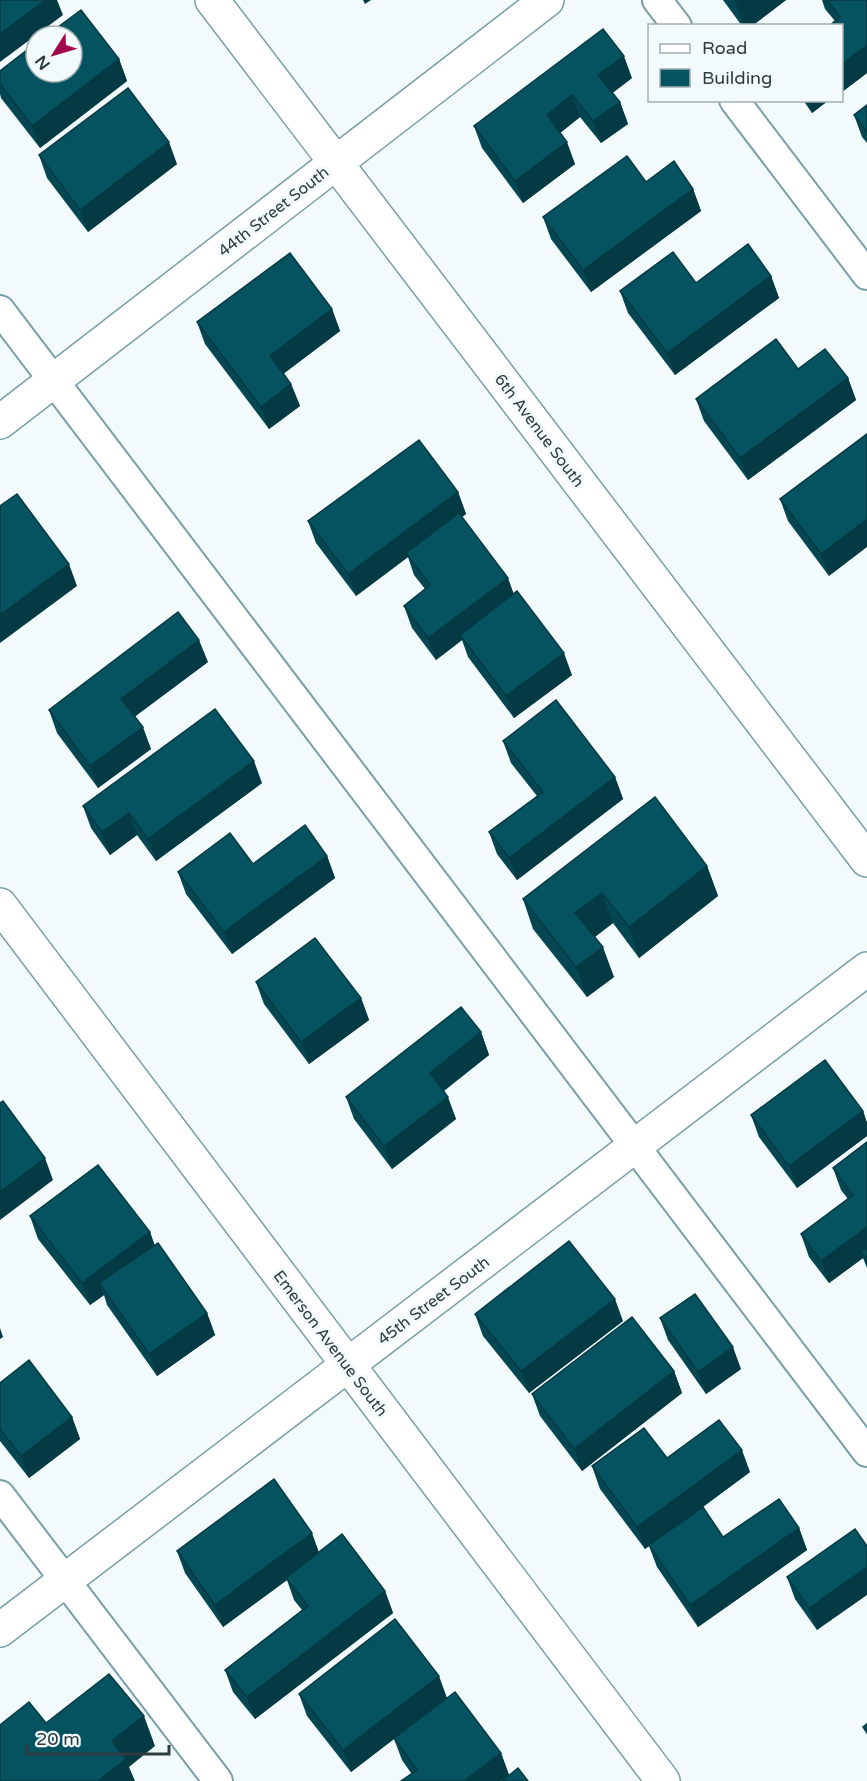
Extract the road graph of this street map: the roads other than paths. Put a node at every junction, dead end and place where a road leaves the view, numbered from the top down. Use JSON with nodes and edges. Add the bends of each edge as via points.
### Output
{"nodes":[{"id":1,"x":212,"y":0,"type":"edge"},
{"id":2,"x":547,"y":0,"type":"edge"},
{"id":3,"x":657,"y":0,"type":"edge"},
{"id":4,"x":675,"y":24,"type":"edge"},
{"id":5,"x":736,"y":102,"type":"edge"},
{"id":6,"x":336,"y":162,"type":"junction"},
{"id":7,"x":867,"y":274,"type":"edge"},
{"id":8,"x":0,"y":310,"type":"edge"},
{"id":9,"x":54,"y":380,"type":"junction"},
{"id":10,"x":0,"y":422,"type":"edge"},
{"id":11,"x":867,"y":860,"type":"edge"},
{"id":12,"x":0,"y":905,"type":"edge"},
{"id":13,"x":867,"y":969,"type":"edge"},
{"id":14,"x":635,"y":1146,"type":"junction"},
{"id":15,"x":348,"y":1365,"type":"junction"},
{"id":16,"x":867,"y":1452,"type":"edge"},
{"id":17,"x":0,"y":1495,"type":"edge"},
{"id":18,"x":65,"y":1581,"type":"junction"},
{"id":19,"x":0,"y":1630,"type":"edge"},
{"id":20,"x":218,"y":1781,"type":"edge"},
{"id":21,"x":663,"y":1781,"type":"edge"}],
"edges":[{"from":1,"to":6,"type":"street","name":"6th Avenue South"},
{"from":2,"to":6,"type":"street","name":"44th Street South"},
{"from":3,"to":4,"type":"lane"},
{"from":5,"to":7,"type":"lane"},
{"from":6,"to":9,"type":"street","name":"44th Street South"},
{"from":6,"to":11,"type":"street","name":"6th Avenue South"},
{"from":8,"to":9,"type":"lane"},
{"from":9,"to":10,"type":"street","name":"44th Street South"},
{"from":9,"to":14,"type":"lane"},
{"from":12,"to":15,"type":"street","name":"Emerson Avenue South"},
{"from":13,"to":14,"type":"street","name":"45th Street South"},
{"from":14,"to":15,"type":"street","name":"45th Street South"},
{"from":14,"to":16,"type":"lane"},
{"from":15,"to":18,"type":"street","name":"45th Street South"},
{"from":15,"to":21,"type":"street","name":"Emerson Avenue South"},
{"from":17,"to":18,"type":"lane"},
{"from":18,"to":19,"type":"street","name":"45th Street South"},
{"from":18,"to":20,"type":"lane"}]}
